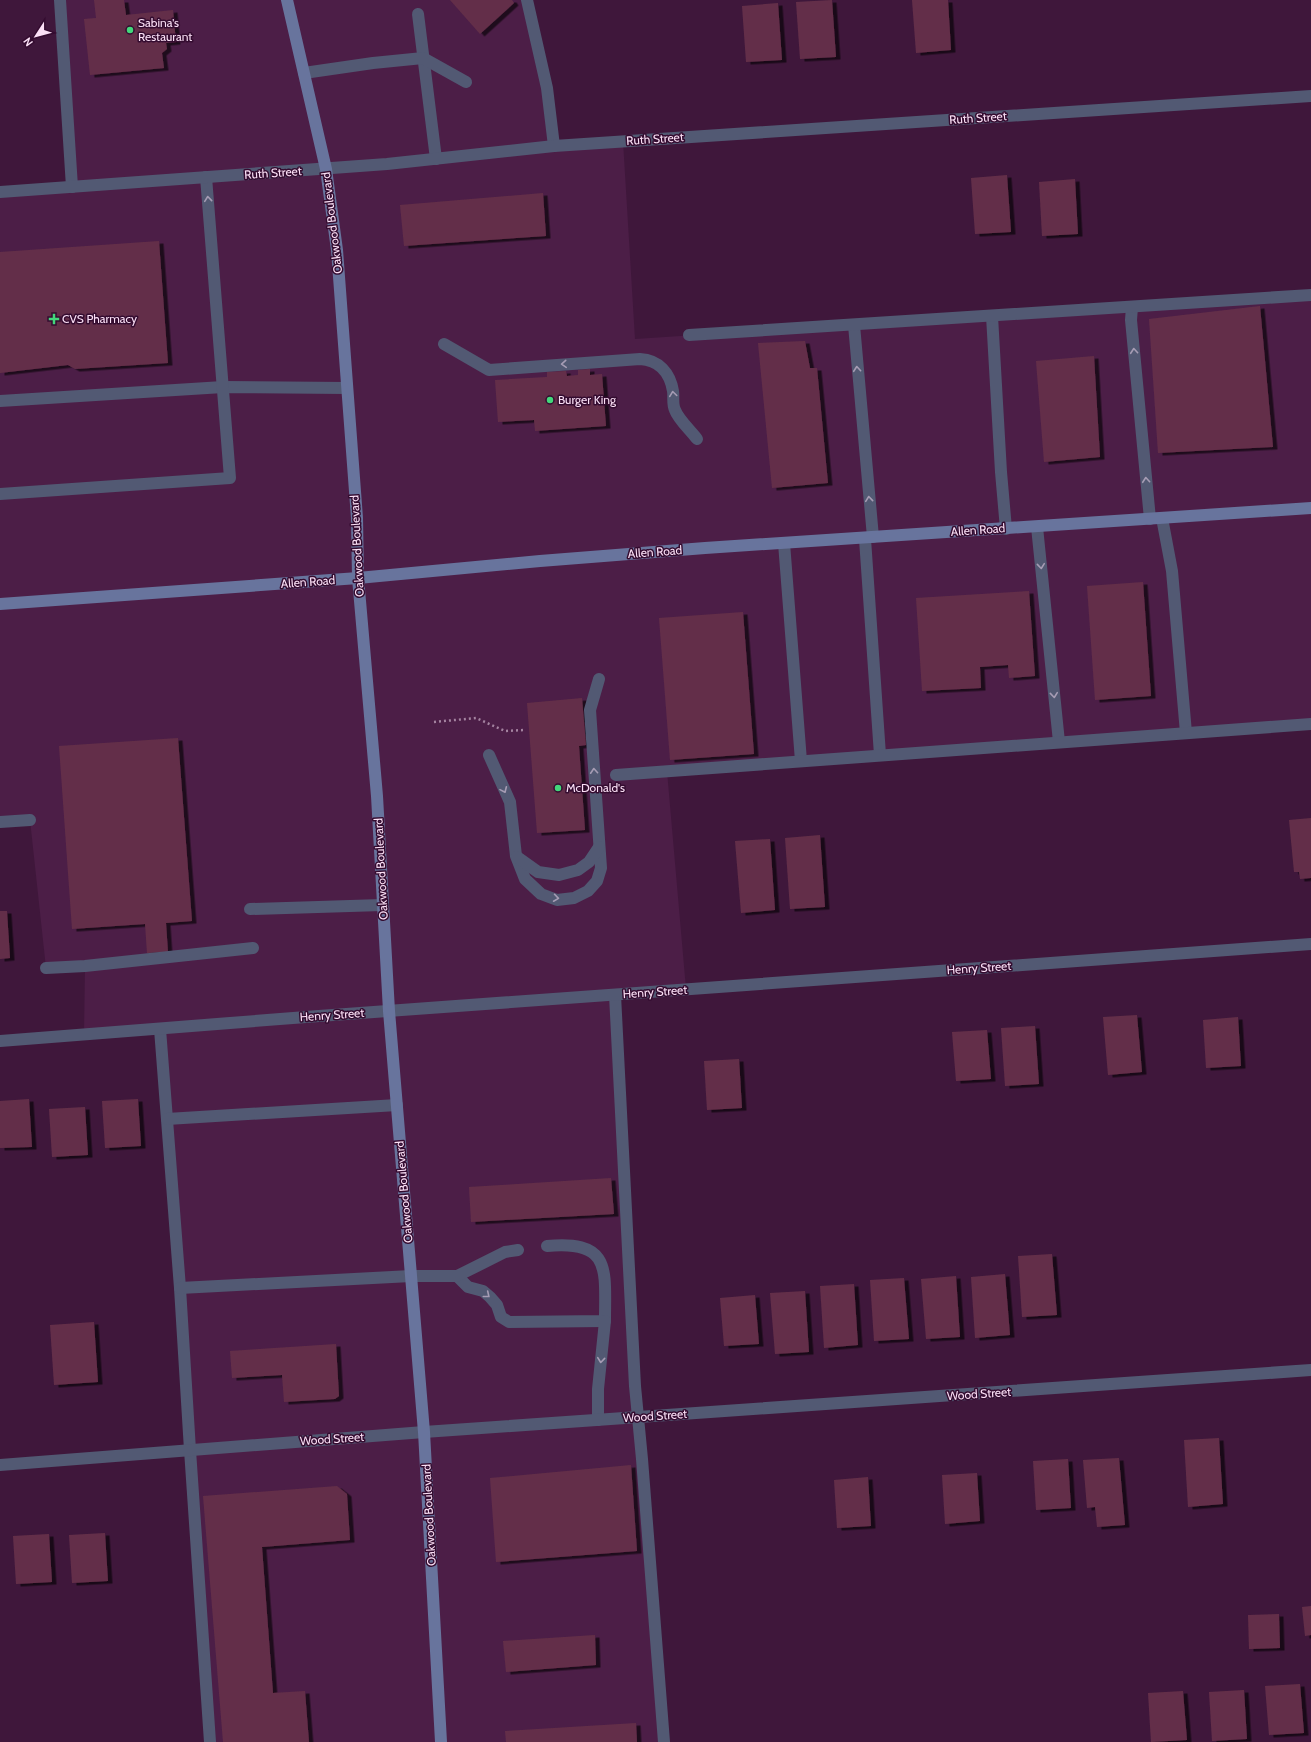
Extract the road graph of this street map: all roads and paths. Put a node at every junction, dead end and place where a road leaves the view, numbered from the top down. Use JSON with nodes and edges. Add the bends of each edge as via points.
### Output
{"nodes":[{"id":1,"x":60,"y":0,"type":"edge"},
{"id":2,"x":287,"y":0,"type":"edge"},
{"id":3,"x":527,"y":0,"type":"edge"},
{"id":4,"x":418,"y":14,"type":"dead end"},
{"id":5,"x":423,"y":58,"type":"junction"},
{"id":6,"x":304,"y":73,"type":"junction"},
{"id":7,"x":466,"y":82,"type":"dead end"},
{"id":8,"x":1311,"y":96,"type":"edge"},
{"id":9,"x":554,"y":146,"type":"junction"},
{"id":10,"x":436,"y":159,"type":"junction"},
{"id":11,"x":326,"y":169,"type":"junction"},
{"id":12,"x":206,"y":177,"type":"junction"},
{"id":13,"x":72,"y":187,"type":"junction"},
{"id":14,"x":0,"y":192,"type":"edge"},
{"id":15,"x":1311,"y":295,"type":"edge"},
{"id":16,"x":1132,"y":307,"type":"junction"},
{"id":17,"x":992,"y":316,"type":"junction"},
{"id":18,"x":854,"y":325,"type":"junction"},
{"id":19,"x":689,"y":335,"type":"dead end"},
{"id":20,"x":444,"y":344,"type":"dead end"},
{"id":21,"x":223,"y":387,"type":"junction"},
{"id":22,"x":347,"y":388,"type":"junction"},
{"id":23,"x":0,"y":401,"type":"edge"},
{"id":24,"x":698,"y":439,"type":"dead end"},
{"id":25,"x":0,"y":494,"type":"edge"},
{"id":26,"x":1311,"y":508,"type":"edge"},
{"id":27,"x":1162,"y":518,"type":"junction"},
{"id":28,"x":1150,"y":519,"type":"junction"},
{"id":29,"x":1037,"y":527,"type":"junction"},
{"id":30,"x":1006,"y":529,"type":"junction"},
{"id":31,"x":869,"y":538,"type":"junction"},
{"id":32,"x":784,"y":543,"type":"junction"},
{"id":33,"x":358,"y":578,"type":"junction"},
{"id":34,"x":0,"y":604,"type":"edge"},
{"id":35,"x":599,"y":679,"type":"dead end"},
{"id":36,"x":434,"y":722,"type":"dead end"},
{"id":37,"x":1311,"y":724,"type":"edge"},
{"id":38,"x":524,"y":730,"type":"dead end"},
{"id":39,"x":1186,"y":733,"type":"junction"},
{"id":40,"x":1059,"y":742,"type":"junction"},
{"id":41,"x":489,"y":755,"type":"dead end"},
{"id":42,"x":880,"y":755,"type":"junction"},
{"id":43,"x":801,"y":761,"type":"junction"},
{"id":44,"x":616,"y":775,"type":"dead end"},
{"id":45,"x":30,"y":820,"type":"dead end"},
{"id":46,"x":0,"y":822,"type":"edge"},
{"id":47,"x":599,"y":847,"type":"junction"},
{"id":48,"x":516,"y":856,"type":"junction"},
{"id":49,"x":382,"y":905,"type":"junction"},
{"id":50,"x":250,"y":909,"type":"dead end"},
{"id":51,"x":1311,"y":944,"type":"edge"},
{"id":52,"x":253,"y":948,"type":"dead end"},
{"id":53,"x":46,"y":968,"type":"dead end"},
{"id":54,"x":615,"y":995,"type":"junction"},
{"id":55,"x":389,"y":1011,"type":"junction"},
{"id":56,"x":160,"y":1029,"type":"junction"},
{"id":57,"x":0,"y":1041,"type":"edge"},
{"id":58,"x":397,"y":1105,"type":"junction"},
{"id":59,"x":167,"y":1119,"type":"junction"},
{"id":60,"x":547,"y":1246,"type":"dead end"},
{"id":61,"x":518,"y":1250,"type":"dead end"},
{"id":62,"x":411,"y":1276,"type":"junction"},
{"id":63,"x":457,"y":1276,"type":"junction"},
{"id":64,"x":180,"y":1288,"type":"junction"},
{"id":65,"x":605,"y":1321,"type":"junction"},
{"id":66,"x":1311,"y":1370,"type":"edge"},
{"id":67,"x":638,"y":1418,"type":"junction"},
{"id":68,"x":598,"y":1420,"type":"junction"},
{"id":69,"x":424,"y":1432,"type":"junction"},
{"id":70,"x":190,"y":1450,"type":"junction"},
{"id":71,"x":0,"y":1465,"type":"edge"},
{"id":72,"x":210,"y":1742,"type":"edge"},
{"id":73,"x":440,"y":1742,"type":"edge"},
{"id":74,"x":664,"y":1742,"type":"edge"}],
"edges":[{"from":1,"to":13,"type":"street"},
{"from":2,"to":6,"type":"main road","name":"Oakwood Boulevard"},
{"from":3,"to":9,"type":"street","via":[[547,88]]},
{"from":4,"to":5,"type":"street"},
{"from":5,"to":6,"type":"street"},
{"from":5,"to":7,"type":"street"},
{"from":5,"to":10,"type":"street"},
{"from":6,"to":11,"type":"main road","name":"Oakwood Boulevard"},
{"from":8,"to":9,"type":"street","name":"Ruth Street"},
{"from":9,"to":10,"type":"street","name":"Ruth Street"},
{"from":10,"to":11,"type":"street","name":"Ruth Street"},
{"from":11,"to":12,"type":"street","name":"Ruth Street"},
{"from":11,"to":22,"type":"main road","name":"Oakwood Boulevard","via":[[337,250]]},
{"from":12,"to":13,"type":"street","name":"Ruth Street"},
{"from":21,"to":12,"type":"street","one_way":true},
{"from":13,"to":14,"type":"street","name":"Ruth Street"},
{"from":15,"to":16,"type":"street"},
{"from":16,"to":17,"type":"street"},
{"from":28,"to":16,"type":"street","one_way":true,"via":[[1131,320]]},
{"from":17,"to":18,"type":"street"},
{"from":17,"to":30,"type":"street"},
{"from":18,"to":19,"type":"street"},
{"from":31,"to":18,"type":"street","one_way":true},
{"from":24,"to":20,"type":"street","one_way":true,"via":[[674,409],[673,390],[665,370],[649,360],[489,370]]},
{"from":21,"to":22,"type":"street"},
{"from":21,"to":23,"type":"street"},
{"from":21,"to":25,"type":"street","via":[[230,478]]},
{"from":22,"to":33,"type":"main road","name":"Oakwood Boulevard","via":[[357,518]]},
{"from":26,"to":27,"type":"main road","name":"Allen Road"},
{"from":27,"to":28,"type":"main road","name":"Allen Road"},
{"from":27,"to":39,"type":"street","via":[[1172,571]]},
{"from":28,"to":29,"type":"main road","name":"Allen Road"},
{"from":29,"to":30,"type":"main road","name":"Allen Road"},
{"from":29,"to":40,"type":"street","one_way":true},
{"from":30,"to":31,"type":"main road","name":"Allen Road"},
{"from":31,"to":32,"type":"main road","name":"Allen Road"},
{"from":31,"to":42,"type":"street"},
{"from":32,"to":33,"type":"main road","name":"Allen Road","via":[[540,561]]},
{"from":32,"to":43,"type":"street"},
{"from":33,"to":34,"type":"main road","name":"Allen Road"},
{"from":33,"to":49,"type":"main road","name":"Oakwood Boulevard","via":[[377,796]]},
{"from":47,"to":35,"type":"street","one_way":true,"via":[[590,710]]},
{"from":36,"to":38,"type":"path","via":[[476,718],[505,731]]},
{"from":37,"to":39,"type":"street"},
{"from":39,"to":40,"type":"street"},
{"from":40,"to":42,"type":"street"},
{"from":41,"to":48,"type":"street","one_way":true,"via":[[510,802]]},
{"from":42,"to":43,"type":"street"},
{"from":43,"to":44,"type":"street"},
{"from":45,"to":46,"type":"street"},
{"from":47,"to":48,"type":"street","via":[[589,862],[578,870],[559,875],[538,872]]},
{"from":48,"to":47,"type":"street","one_way":true,"via":[[526,879],[541,894],[557,900],[574,898],[588,891],[597,881],[601,868]]},
{"from":49,"to":50,"type":"street"},
{"from":49,"to":55,"type":"main road","name":"Oakwood Boulevard"},
{"from":51,"to":54,"type":"street","name":"Henry Street"},
{"from":52,"to":53,"type":"street"},
{"from":54,"to":55,"type":"street","name":"Henry Street"},
{"from":54,"to":67,"type":"street"},
{"from":55,"to":56,"type":"street","name":"Henry Street"},
{"from":55,"to":58,"type":"main road","name":"Oakwood Boulevard"},
{"from":56,"to":57,"type":"street","name":"Henry Street"},
{"from":56,"to":59,"type":"street"},
{"from":58,"to":59,"type":"street"},
{"from":58,"to":62,"type":"main road","name":"Oakwood Boulevard"},
{"from":59,"to":64,"type":"street"},
{"from":60,"to":65,"type":"street","via":[[581,1247],[595,1254],[602,1264],[605,1276]]},
{"from":61,"to":63,"type":"street","via":[[505,1252]]},
{"from":62,"to":63,"type":"street"},
{"from":62,"to":64,"type":"street"},
{"from":62,"to":69,"type":"main road","name":"Oakwood Boulevard"},
{"from":63,"to":65,"type":"street","one_way":true,"via":[[468,1287],[483,1291],[490,1297],[497,1305],[501,1317],[509,1322]]},
{"from":64,"to":70,"type":"street"},
{"from":65,"to":68,"type":"street","one_way":true,"via":[[598,1389]]},
{"from":66,"to":67,"type":"street","name":"Wood Street"},
{"from":67,"to":68,"type":"street","name":"Wood Street"},
{"from":67,"to":74,"type":"street"},
{"from":68,"to":69,"type":"street","name":"Wood Street"},
{"from":69,"to":70,"type":"street","name":"Wood Street"},
{"from":69,"to":73,"type":"main road","name":"Oakwood Boulevard"},
{"from":70,"to":71,"type":"street","name":"Wood Street"},
{"from":70,"to":72,"type":"street"}]}
